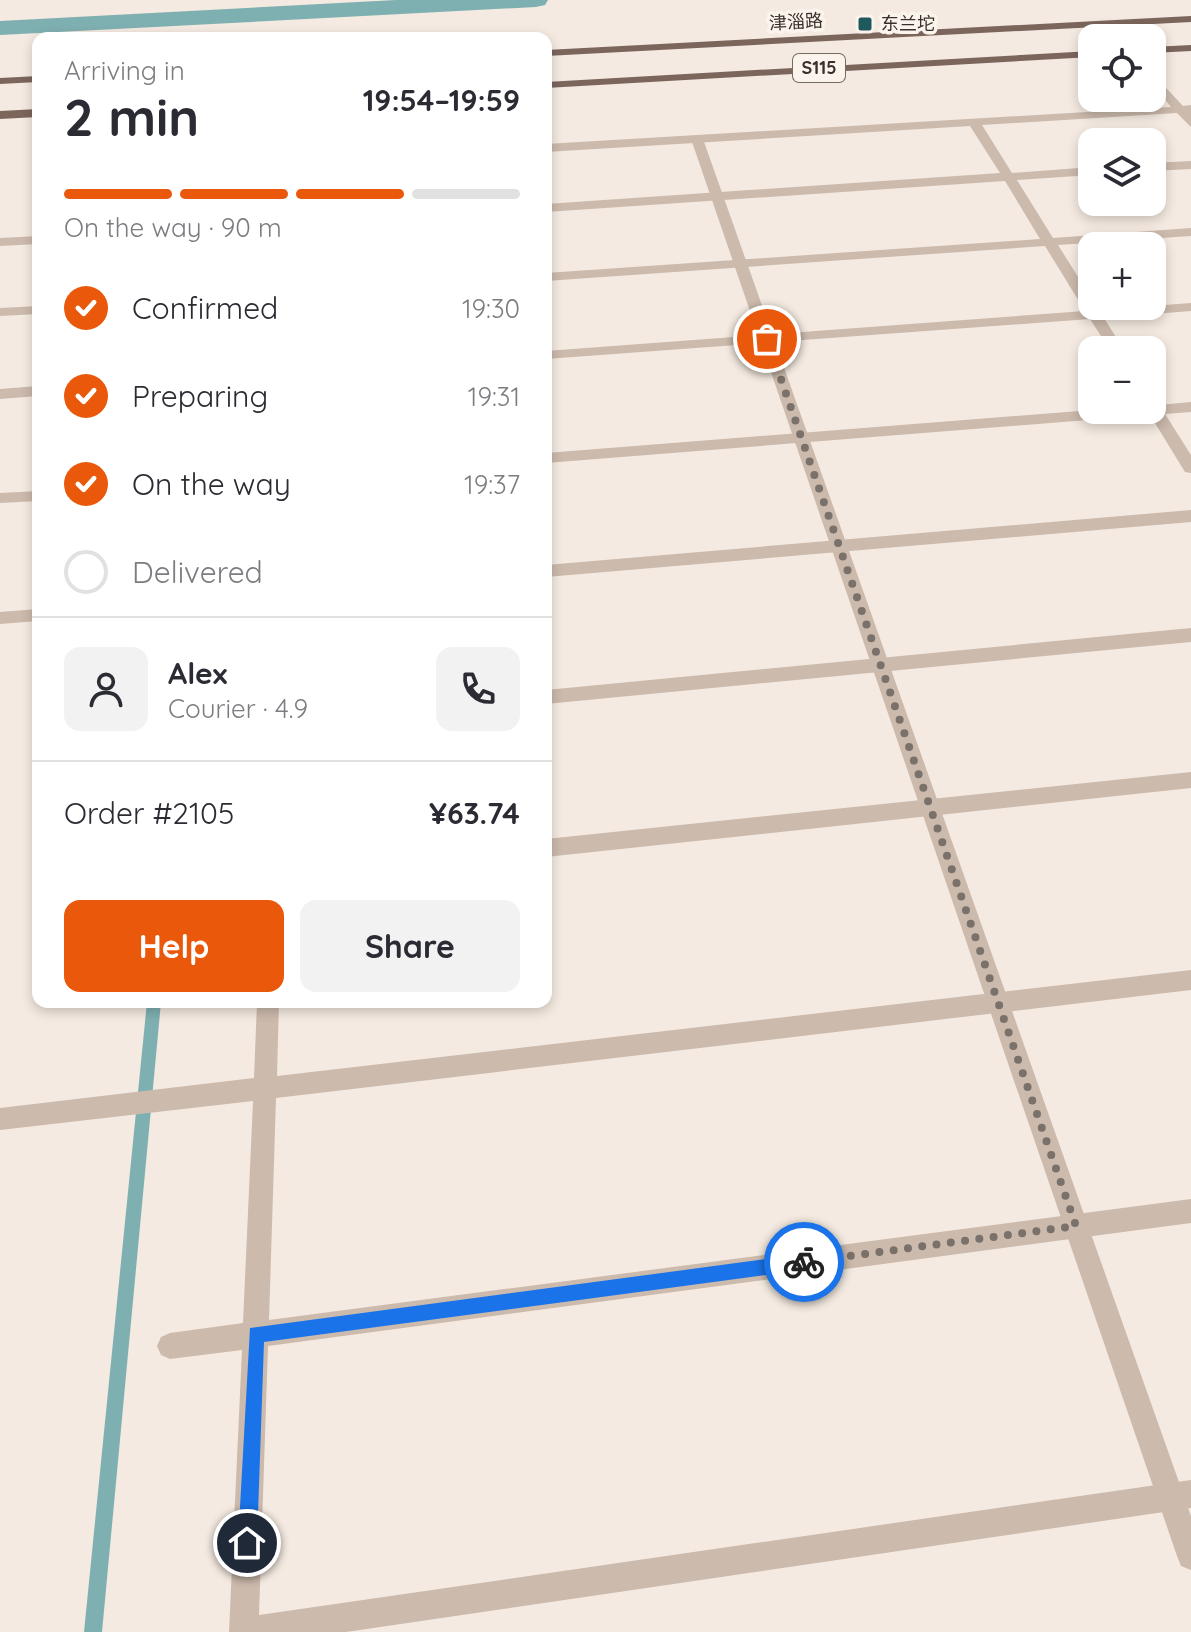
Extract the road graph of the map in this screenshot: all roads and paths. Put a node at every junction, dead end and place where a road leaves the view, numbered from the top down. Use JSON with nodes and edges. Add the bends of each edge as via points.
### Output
{"nodes":[{"id":1,"x":1191,"y":19,"type":"edge"},
{"id":2,"x":1108,"y":24,"type":"edge"},
{"id":3,"x":1078,"y":26,"type":"edge"},
{"id":4,"x":1191,"y":48,"type":"edge"},
{"id":5,"x":1166,"y":49,"type":"edge"},
{"id":6,"x":552,"y":53,"type":"edge"},
{"id":7,"x":1078,"y":55,"type":"edge"},
{"id":8,"x":32,"y":79,"type":"edge"},
{"id":9,"x":0,"y":81,"type":"edge"},
{"id":10,"x":552,"y":85,"type":"edge"},
{"id":11,"x":1166,"y":90,"type":"edge"},
{"id":12,"x":1185,"y":109,"type":"edge"},
{"id":13,"x":32,"y":113,"type":"edge"},
{"id":14,"x":0,"y":115,"type":"edge"},
{"id":15,"x":974,"y":122,"type":"junction"},
{"id":16,"x":1191,"y":123,"type":"edge"},
{"id":17,"x":697,"y":139,"type":"junction"},
{"id":18,"x":552,"y":148,"type":"edge"},
{"id":19,"x":1191,"y":165,"type":"edge"},
{"id":20,"x":1166,"y":166,"type":"edge"},
{"id":21,"x":1078,"y":172,"type":"edge"},
{"id":22,"x":1008,"y":177,"type":"junction"},
{"id":23,"x":717,"y":197,"type":"junction"},
{"id":24,"x":552,"y":208,"type":"edge"},
{"id":25,"x":1191,"y":232,"type":"edge"},
{"id":26,"x":32,"y":240,"type":"edge"},
{"id":27,"x":0,"y":242,"type":"edge"},
{"id":28,"x":1049,"y":242,"type":"junction"},
{"id":29,"x":740,"y":263,"type":"junction"},
{"id":30,"x":552,"y":277,"type":"edge"},
{"id":31,"x":1078,"y":288,"type":"edge"},
{"id":32,"x":1191,"y":307,"type":"edge"},
{"id":33,"x":1166,"y":309,"type":"edge"},
{"id":34,"x":32,"y":310,"type":"edge"},
{"id":35,"x":0,"y":312,"type":"edge"},
{"id":36,"x":1078,"y":315,"type":"edge"},
{"id":37,"x":767,"y":339,"type":"junction"},
{"id":38,"x":552,"y":355,"type":"edge"},
{"id":39,"x":32,"y":391,"type":"edge"},
{"id":40,"x":0,"y":394,"type":"edge"},
{"id":41,"x":1191,"y":407,"type":"edge"},
{"id":42,"x":1166,"y":408,"type":"edge"},
{"id":43,"x":1078,"y":415,"type":"edge"},
{"id":44,"x":1162,"y":424,"type":"edge"},
{"id":45,"x":801,"y":438,"type":"junction"},
{"id":46,"x":552,"y":458,"type":"edge"},
{"id":47,"x":1191,"y":468,"type":"edge"},
{"id":48,"x":32,"y":496,"type":"edge"},
{"id":49,"x":0,"y":498,"type":"edge"},
{"id":50,"x":1191,"y":516,"type":"edge"},
{"id":51,"x":839,"y":546,"type":"junction"},
{"id":52,"x":552,"y":570,"type":"edge"},
{"id":53,"x":32,"y":615,"type":"edge"},
{"id":54,"x":0,"y":618,"type":"edge"},
{"id":55,"x":1191,"y":635,"type":"edge"},
{"id":56,"x":880,"y":665,"type":"junction"},
{"id":57,"x":552,"y":696,"type":"edge"},
{"id":58,"x":1191,"y":780,"type":"edge"},
{"id":59,"x":930,"y":808,"type":"junction"},
{"id":60,"x":552,"y":847,"type":"edge"},
{"id":61,"x":1191,"y":980,"type":"edge"},
{"id":62,"x":998,"y":1002,"type":"junction"},
{"id":63,"x":268,"y":1008,"type":"edge"},
{"id":64,"x":264,"y":1088,"type":"junction"},
{"id":65,"x":0,"y":1119,"type":"edge"},
{"id":66,"x":1191,"y":1211,"type":"edge"},
{"id":67,"x":1076,"y":1226,"type":"junction"},
{"id":68,"x":256,"y":1334,"type":"junction"},
{"id":69,"x":170,"y":1346,"type":"dead end"},
{"id":70,"x":1181,"y":1496,"type":"edge"},
{"id":71,"x":1191,"y":1556,"type":"edge"},
{"id":72,"x":245,"y":1632,"type":"edge"}],
"edges":[{"from":1,"to":2,"type":"main road","name":"津淄路","number":"S115"},
{"from":3,"to":6,"type":"main road","name":"津淄路","number":"S115"},
{"from":4,"to":5,"type":"main road"},
{"from":7,"to":10,"type":"main road","number":"S115"},
{"from":8,"to":9,"type":"main road"},
{"from":11,"to":12,"type":"street"},
{"from":12,"to":15,"type":"street"},
{"from":12,"to":16,"type":"street"},
{"from":13,"to":14,"type":"main road"},
{"from":15,"to":17,"type":"street"},
{"from":15,"to":22,"type":"street"},
{"from":17,"to":18,"type":"street"},
{"from":17,"to":23,"type":"street"},
{"from":19,"to":20,"type":"street"},
{"from":21,"to":22,"type":"street"},
{"from":22,"to":23,"type":"street"},
{"from":22,"to":28,"type":"street"},
{"from":23,"to":24,"type":"street"},
{"from":23,"to":29,"type":"street"},
{"from":25,"to":28,"type":"street"},
{"from":26,"to":27,"type":"street"},
{"from":28,"to":29,"type":"street"},
{"from":28,"to":31,"type":"street"},
{"from":29,"to":30,"type":"street"},
{"from":29,"to":37,"type":"street"},
{"from":32,"to":33,"type":"street"},
{"from":34,"to":35,"type":"street"},
{"from":36,"to":37,"type":"street"},
{"from":37,"to":38,"type":"street"},
{"from":37,"to":45,"type":"street"},
{"from":39,"to":40,"type":"street"},
{"from":41,"to":42,"type":"street"},
{"from":43,"to":45,"type":"street"},
{"from":44,"to":47,"type":"street"},
{"from":45,"to":46,"type":"street"},
{"from":45,"to":51,"type":"street"},
{"from":48,"to":49,"type":"street"},
{"from":50,"to":51,"type":"street"},
{"from":51,"to":52,"type":"street"},
{"from":51,"to":56,"type":"street"},
{"from":53,"to":54,"type":"street"},
{"from":55,"to":56,"type":"street"},
{"from":56,"to":57,"type":"street"},
{"from":56,"to":59,"type":"street"},
{"from":58,"to":59,"type":"street"},
{"from":59,"to":60,"type":"street"},
{"from":59,"to":62,"type":"street"},
{"from":61,"to":62,"type":"street"},
{"from":62,"to":64,"type":"street"},
{"from":62,"to":67,"type":"street"},
{"from":63,"to":64,"type":"street"},
{"from":64,"to":65,"type":"street"},
{"from":64,"to":68,"type":"street"},
{"from":66,"to":67,"type":"street"},
{"from":67,"to":68,"type":"street"},
{"from":67,"to":70,"type":"street"},
{"from":68,"to":69,"type":"street"},
{"from":68,"to":72,"type":"street"},
{"from":70,"to":71,"type":"street"},
{"from":70,"to":72,"type":"street"}]}
